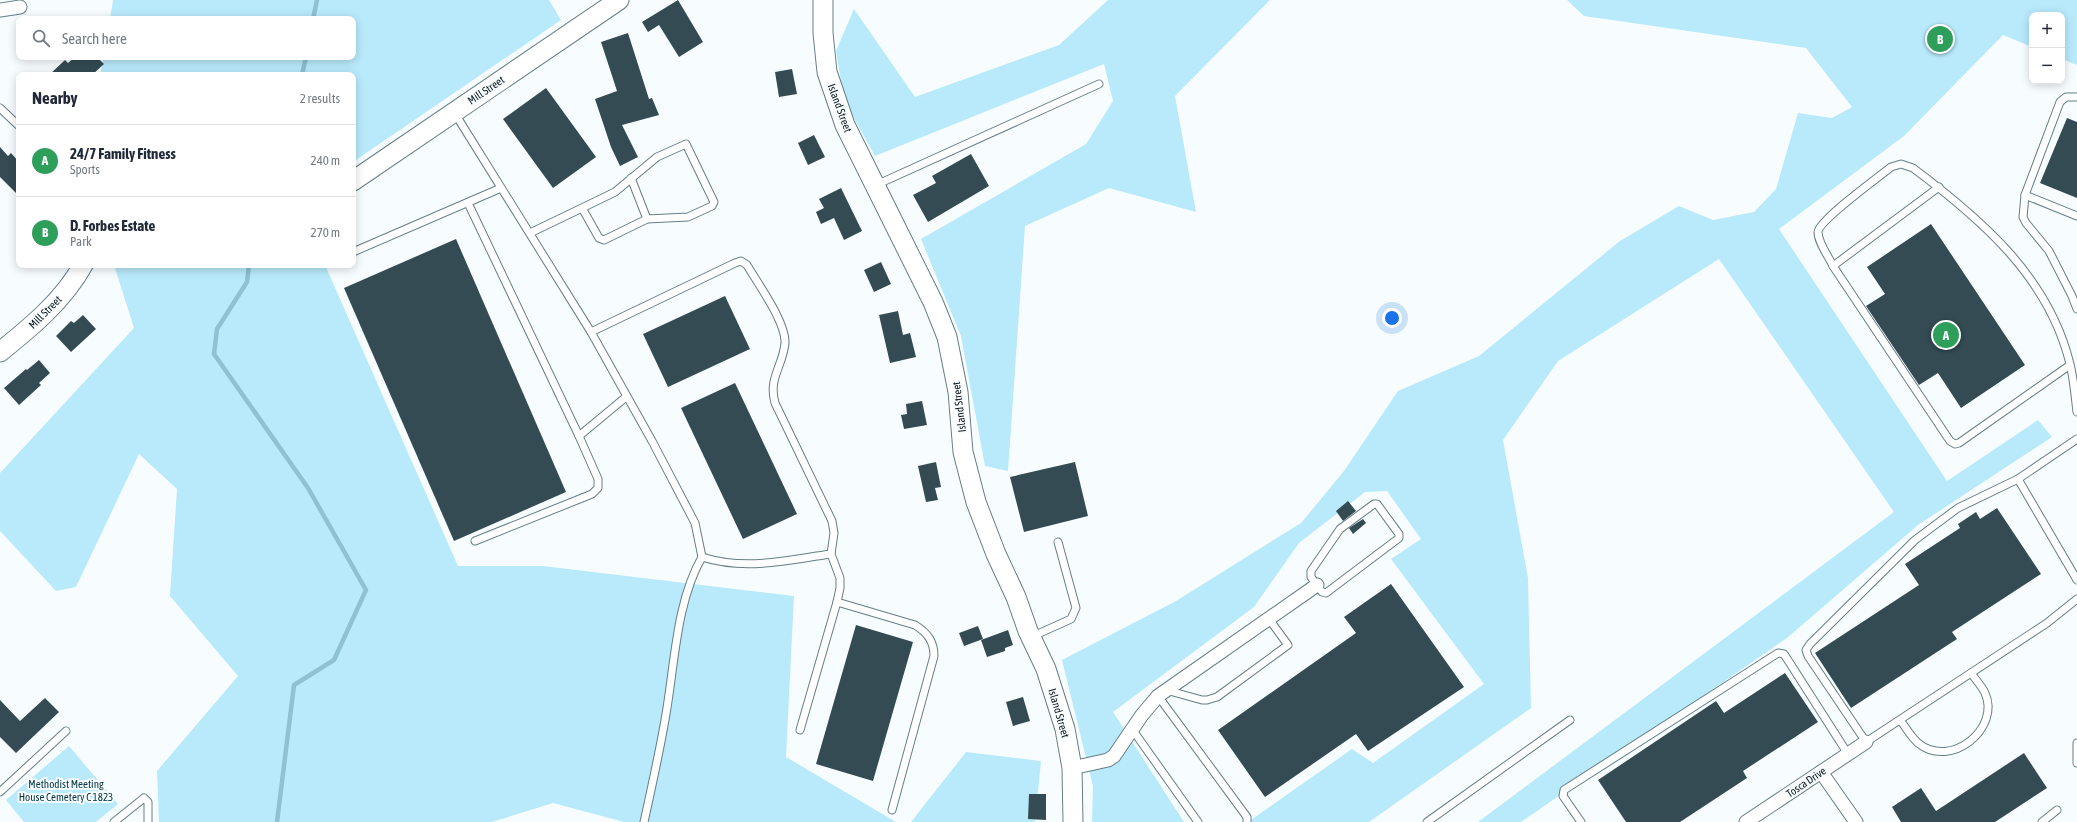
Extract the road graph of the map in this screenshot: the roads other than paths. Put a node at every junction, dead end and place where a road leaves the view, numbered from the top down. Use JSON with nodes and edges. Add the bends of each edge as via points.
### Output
{"nodes":[{"id":1,"x":619,"y":0,"type":"edge"},
{"id":2,"x":823,"y":0,"type":"edge"},
{"id":3,"x":20,"y":7,"type":"dead end"},
{"id":4,"x":0,"y":10,"type":"edge"},
{"id":5,"x":1099,"y":84,"type":"dead end"},
{"id":6,"x":2077,"y":97,"type":"edge"},
{"id":7,"x":0,"y":108,"type":"edge"},
{"id":8,"x":454,"y":112,"type":"junction"},
{"id":9,"x":16,"y":123,"type":"edge"},
{"id":10,"x":631,"y":178,"type":"junction"},
{"id":11,"x":356,"y":179,"type":"edge"},
{"id":12,"x":874,"y":186,"type":"junction"},
{"id":13,"x":1939,"y":187,"type":"junction"},
{"id":14,"x":501,"y":188,"type":"junction"},
{"id":15,"x":2025,"y":195,"type":"junction"},
{"id":16,"x":468,"y":203,"type":"junction"},
{"id":17,"x":582,"y":208,"type":"junction"},
{"id":18,"x":2077,"y":216,"type":"edge"},
{"id":19,"x":647,"y":219,"type":"junction"},
{"id":20,"x":530,"y":233,"type":"junction"},
{"id":21,"x":356,"y":251,"type":"edge"},
{"id":22,"x":1833,"y":266,"type":"junction"},
{"id":23,"x":81,"y":268,"type":"edge"},
{"id":24,"x":2077,"y":309,"type":"edge"},
{"id":25,"x":591,"y":332,"type":"junction"},
{"id":26,"x":0,"y":352,"type":"edge"},
{"id":27,"x":2070,"y":365,"type":"junction"},
{"id":28,"x":626,"y":397,"type":"junction"},
{"id":29,"x":2077,"y":412,"type":"edge"},
{"id":30,"x":579,"y":436,"type":"junction"},
{"id":31,"x":2077,"y":439,"type":"edge"},
{"id":32,"x":2018,"y":479,"type":"junction"},
{"id":33,"x":475,"y":541,"type":"dead end"},
{"id":34,"x":1058,"y":542,"type":"dead end"},
{"id":35,"x":831,"y":554,"type":"junction"},
{"id":36,"x":702,"y":557,"type":"junction"},
{"id":37,"x":2077,"y":580,"type":"edge"},
{"id":38,"x":1317,"y":585,"type":"junction"},
{"id":39,"x":2077,"y":599,"type":"edge"},
{"id":40,"x":837,"y":602,"type":"junction"},
{"id":41,"x":1269,"y":619,"type":"junction"},
{"id":42,"x":1031,"y":637,"type":"junction"},
{"id":43,"x":1971,"y":673,"type":"junction"},
{"id":44,"x":1162,"y":693,"type":"junction"},
{"id":45,"x":1570,"y":720,"type":"dead end"},
{"id":46,"x":1901,"y":721,"type":"junction"},
{"id":47,"x":1132,"y":729,"type":"junction"},
{"id":48,"x":800,"y":730,"type":"dead end"},
{"id":49,"x":66,"y":731,"type":"dead end"},
{"id":50,"x":1866,"y":742,"type":"junction"},
{"id":51,"x":2077,"y":743,"type":"edge"},
{"id":52,"x":1848,"y":754,"type":"junction"},
{"id":53,"x":2077,"y":763,"type":"edge"},
{"id":54,"x":1072,"y":768,"type":"junction"},
{"id":55,"x":1821,"y":772,"type":"junction"},
{"id":56,"x":0,"y":792,"type":"edge"},
{"id":57,"x":892,"y":810,"type":"dead end"},
{"id":58,"x":2057,"y":810,"type":"dead end"},
{"id":59,"x":114,"y":822,"type":"edge"},
{"id":60,"x":148,"y":822,"type":"edge"},
{"id":61,"x":644,"y":822,"type":"edge"},
{"id":62,"x":1073,"y":822,"type":"edge"},
{"id":63,"x":1198,"y":822,"type":"edge"},
{"id":64,"x":1247,"y":822,"type":"edge"},
{"id":65,"x":1427,"y":822,"type":"edge"},
{"id":66,"x":1581,"y":822,"type":"edge"},
{"id":67,"x":1746,"y":822,"type":"edge"},
{"id":68,"x":1856,"y":822,"type":"edge"},
{"id":69,"x":2042,"y":822,"type":"edge"}],
"edges":[{"from":1,"to":8,"type":"street","name":"Mill Street"},
{"from":2,"to":12,"type":"street","name":"Island Street","via":[[823,33],[828,72],[845,125]]},
{"from":3,"to":4,"type":"street"},
{"from":5,"to":12,"type":"lane"},
{"from":6,"to":15,"type":"lane","via":[[2066,97],[2060,102]]},
{"from":7,"to":9,"type":"lane"},
{"from":8,"to":11,"type":"street","name":"Mill Street"},
{"from":8,"to":14,"type":"lane"},
{"from":10,"to":17,"type":"lane","via":[[615,192]]},
{"from":10,"to":19,"type":"lane"},
{"from":10,"to":19,"type":"lane","via":[[657,156],[686,144],[714,202],[712,206],[688,217]]},
{"from":12,"to":42,"type":"street","name":"Island Street","via":[[930,295],[947,337],[958,392],[963,452],[976,502]]},
{"from":13,"to":22,"type":"lane"},
{"from":13,"to":22,"type":"lane","via":[[1913,168],[1901,164],[1891,167],[1820,227],[1820,238]]},
{"from":13,"to":27,"type":"lane","via":[[1979,220],[2024,269],[2050,311]]},
{"from":14,"to":16,"type":"lane"},
{"from":14,"to":20,"type":"lane"},
{"from":15,"to":18,"type":"lane"},
{"from":15,"to":24,"type":"lane","via":[[2023,213],[2026,223],[2049,251]]},
{"from":16,"to":21,"type":"lane"},
{"from":16,"to":30,"type":"lane"},
{"from":17,"to":19,"type":"lane","via":[[602,240]]},
{"from":17,"to":20,"type":"lane"},
{"from":20,"to":25,"type":"lane"},
{"from":22,"to":27,"type":"lane","via":[[1950,441],[1955,444]]},
{"from":23,"to":26,"type":"street","name":"Mill Street","via":[[74,281],[46,313]]},
{"from":25,"to":28,"type":"lane"},
{"from":25,"to":35,"type":"lane","via":[[735,263],[741,261],[748,265],[784,328],[784,351],[773,382],[772,393],[832,521],[834,533]]},
{"from":27,"to":29,"type":"lane"},
{"from":28,"to":30,"type":"lane"},
{"from":28,"to":36,"type":"lane","via":[[695,523]]},
{"from":30,"to":33,"type":"lane","via":[[598,479],[598,488],[592,494]]},
{"from":31,"to":32,"type":"lane"},
{"from":32,"to":37,"type":"lane"},
{"from":32,"to":50,"type":"lane","via":[[1958,508],[1915,540],[1806,650]]},
{"from":34,"to":42,"type":"lane","via":[[1076,608],[1071,619]]},
{"from":35,"to":36,"type":"lane","via":[[756,565],[732,564]]},
{"from":35,"to":40,"type":"lane","via":[[840,578]]},
{"from":36,"to":61,"type":"lane","via":[[685,599],[665,720]]},
{"from":38,"to":38,"type":"lane","via":[[1326,593],[1399,538],[1399,534],[1378,504],[1374,504],[1337,532],[1311,571],[1311,577]]},
{"from":38,"to":41,"type":"street"},
{"from":39,"to":43,"type":"lane","via":[[2047,623]]},
{"from":40,"to":48,"type":"lane"},
{"from":40,"to":57,"type":"lane","via":[[915,625],[924,630],[934,647],[934,656]]},
{"from":41,"to":44,"type":"street"},
{"from":41,"to":44,"type":"lane","via":[[1288,645],[1217,697],[1202,700]]},
{"from":42,"to":54,"type":"street","name":"Island Street","via":[[1056,699]]},
{"from":43,"to":46,"type":"lane"},
{"from":43,"to":46,"type":"lane","via":[[1986,694],[1987,710],[1979,732],[1961,748],[1946,752],[1933,750],[1918,743]]},
{"from":44,"to":47,"type":"street","via":[[1150,704]]},
{"from":44,"to":64,"type":"lane","via":[[1247,817]]},
{"from":45,"to":65,"type":"lane"},
{"from":46,"to":50,"type":"lane"},
{"from":47,"to":54,"type":"street","via":[[1114,756],[1108,760]]},
{"from":47,"to":63,"type":"lane"},
{"from":49,"to":56,"type":"lane"},
{"from":50,"to":52,"type":"street","name":"Tosca Drive"},
{"from":51,"to":53,"type":"lane"},
{"from":52,"to":55,"type":"street","name":"Tosca Drive"},
{"from":52,"to":66,"type":"lane","via":[[1784,654],[1778,653],[1564,790],[1563,796]]},
{"from":54,"to":62,"type":"street","name":"Island Street"},
{"from":55,"to":67,"type":"street","name":"Tosca Drive"},
{"from":55,"to":68,"type":"street"},
{"from":58,"to":69,"type":"lane"},
{"from":59,"to":60,"type":"lane","via":[[144,798],[148,802]]}]}
